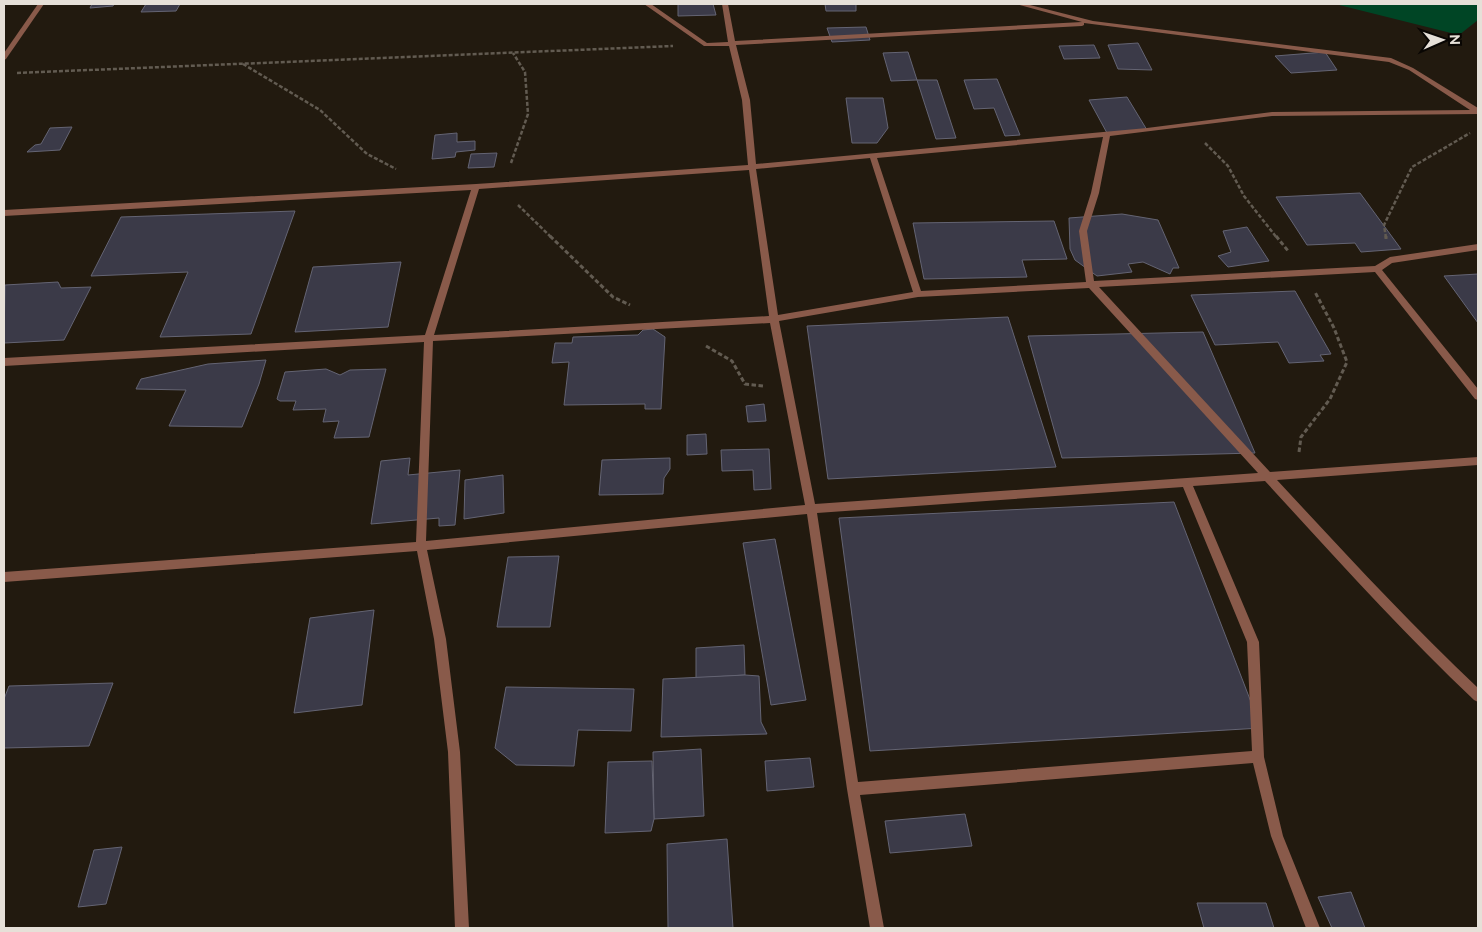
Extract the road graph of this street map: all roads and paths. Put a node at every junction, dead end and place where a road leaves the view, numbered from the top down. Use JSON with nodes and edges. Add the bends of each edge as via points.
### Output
{"nodes":[{"id":1,"x":41,"y":4,"type":"edge"},
{"id":2,"x":647,"y":4,"type":"edge"},
{"id":3,"x":725,"y":4,"type":"edge"},
{"id":4,"x":1019,"y":4,"type":"edge"},
{"id":5,"x":1093,"y":23,"type":"junction"},
{"id":6,"x":732,"y":43,"type":"junction"},
{"id":7,"x":706,"y":45,"type":"junction"},
{"id":8,"x":513,"y":53,"type":"junction"},
{"id":9,"x":4,"y":58,"type":"edge"},
{"id":10,"x":243,"y":64,"type":"junction"},
{"id":11,"x":14,"y":74,"type":"dead end"},
{"id":12,"x":1477,"y":111,"type":"edge"},
{"id":13,"x":1180,"y":127,"type":"junction"},
{"id":14,"x":1107,"y":133,"type":"junction"},
{"id":15,"x":873,"y":158,"type":"junction"},
{"id":16,"x":752,"y":167,"type":"junction"},
{"id":17,"x":399,"y":170,"type":"dead end"},
{"id":18,"x":498,"y":185,"type":"junction"},
{"id":19,"x":476,"y":187,"type":"junction"},
{"id":20,"x":4,"y":213,"type":"edge"},
{"id":21,"x":1478,"y":247,"type":"edge"},
{"id":22,"x":1390,"y":260,"type":"junction"},
{"id":23,"x":1377,"y":269,"type":"junction"},
{"id":24,"x":1307,"y":273,"type":"junction"},
{"id":25,"x":1090,"y":283,"type":"junction"},
{"id":26,"x":918,"y":294,"type":"junction"},
{"id":27,"x":774,"y":319,"type":"junction"},
{"id":28,"x":668,"y":324,"type":"junction"},
{"id":29,"x":429,"y":337,"type":"junction"},
{"id":30,"x":4,"y":362,"type":"edge"},
{"id":31,"x":787,"y":387,"type":"junction"},
{"id":32,"x":1478,"y":396,"type":"edge"},
{"id":33,"x":1478,"y":461,"type":"edge"},
{"id":34,"x":1296,"y":473,"type":"junction"},
{"id":35,"x":1265,"y":475,"type":"junction"},
{"id":36,"x":1186,"y":482,"type":"junction"},
{"id":37,"x":810,"y":509,"type":"junction"},
{"id":38,"x":422,"y":546,"type":"junction"},
{"id":39,"x":4,"y":578,"type":"edge"},
{"id":40,"x":1478,"y":696,"type":"edge"},
{"id":41,"x":1258,"y":756,"type":"junction"},
{"id":42,"x":852,"y":789,"type":"junction"},
{"id":43,"x":462,"y":928,"type":"edge"},
{"id":44,"x":877,"y":928,"type":"edge"},
{"id":45,"x":1313,"y":928,"type":"edge"}],
"edges":[{"from":1,"to":9,"type":"street"},
{"from":2,"to":7,"type":"street"},
{"from":3,"to":6,"type":"street"},
{"from":4,"to":5,"type":"street"},
{"from":5,"to":6,"type":"street"},
{"from":5,"to":12,"type":"street","via":[[1391,60]]},
{"from":6,"to":7,"type":"street"},
{"from":6,"to":16,"type":"street","via":[[746,100]]},
{"from":7,"to":8,"type":"path"},
{"from":8,"to":10,"type":"path"},
{"from":8,"to":18,"type":"path","via":[[525,72],[528,114],[514,158]]},
{"from":10,"to":11,"type":"path"},
{"from":10,"to":17,"type":"path","via":[[320,110],[367,154]]},
{"from":12,"to":13,"type":"street","via":[[1272,114]]},
{"from":12,"to":22,"type":"path","via":[[1474,131],[1412,167],[1384,225]]},
{"from":13,"to":14,"type":"street"},
{"from":13,"to":24,"type":"path","via":[[1209,146],[1228,166],[1244,196]]},
{"from":14,"to":15,"type":"street"},
{"from":14,"to":25,"type":"street","via":[[1095,193],[1082,230]]},
{"from":15,"to":16,"type":"street"},
{"from":15,"to":26,"type":"street"},
{"from":16,"to":18,"type":"street"},
{"from":16,"to":27,"type":"street"},
{"from":18,"to":19,"type":"street"},
{"from":18,"to":28,"type":"path","via":[[612,297]]},
{"from":19,"to":20,"type":"street"},
{"from":19,"to":29,"type":"street"},
{"from":21,"to":22,"type":"street"},
{"from":22,"to":23,"type":"street"},
{"from":23,"to":24,"type":"street"},
{"from":23,"to":32,"type":"street"},
{"from":24,"to":25,"type":"street"},
{"from":24,"to":34,"type":"path","via":[[1347,362],[1330,399],[1301,437]]},
{"from":25,"to":26,"type":"street"},
{"from":25,"to":35,"type":"street"},
{"from":26,"to":27,"type":"street"},
{"from":27,"to":28,"type":"street"},
{"from":27,"to":31,"type":"street"},
{"from":28,"to":29,"type":"street"},
{"from":28,"to":31,"type":"path","via":[[732,361],[745,384]]},
{"from":29,"to":30,"type":"street"},
{"from":29,"to":38,"type":"street"},
{"from":31,"to":37,"type":"street"},
{"from":33,"to":34,"type":"street"},
{"from":34,"to":35,"type":"street"},
{"from":35,"to":36,"type":"street"},
{"from":35,"to":40,"type":"street","via":[[1444,665]]},
{"from":36,"to":37,"type":"street"},
{"from":36,"to":41,"type":"street","via":[[1253,642]]},
{"from":37,"to":38,"type":"street"},
{"from":37,"to":42,"type":"street"},
{"from":38,"to":39,"type":"street"},
{"from":38,"to":43,"type":"street","via":[[440,639],[454,752]]},
{"from":41,"to":42,"type":"street"},
{"from":41,"to":45,"type":"street","via":[[1277,836]]},
{"from":42,"to":44,"type":"street"}]}
